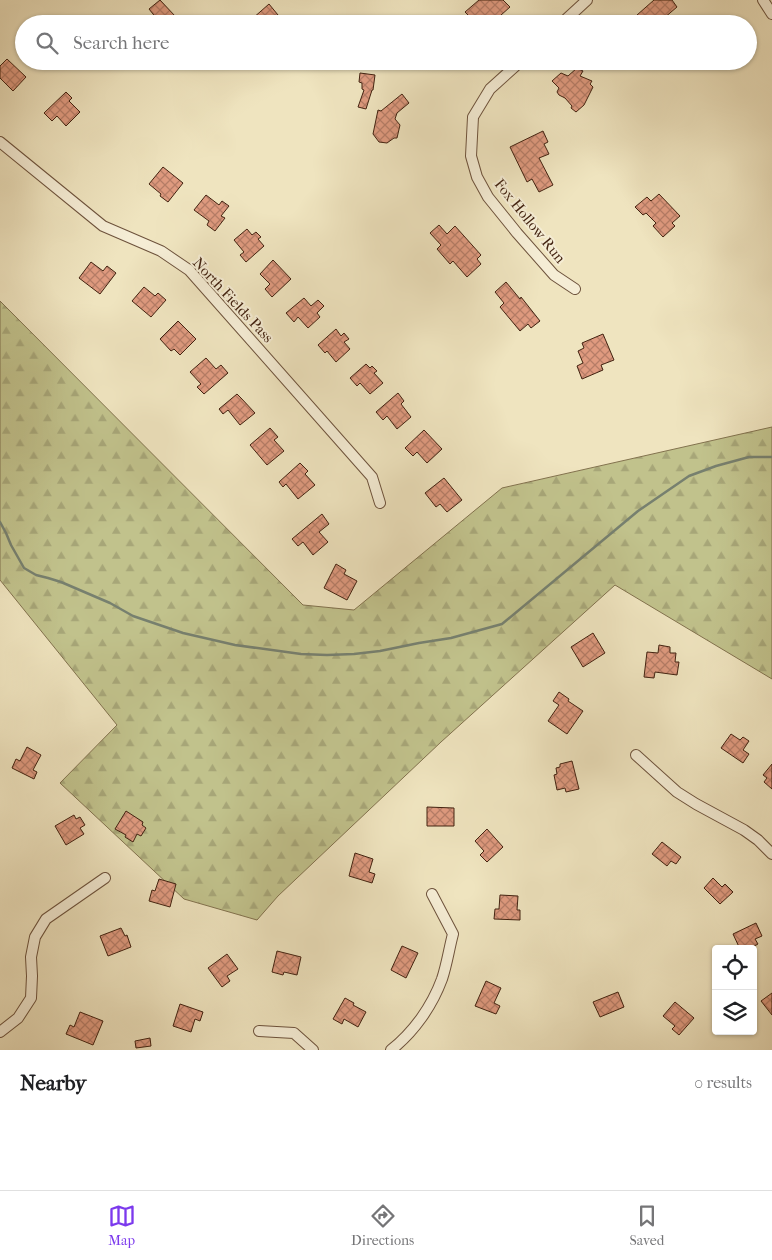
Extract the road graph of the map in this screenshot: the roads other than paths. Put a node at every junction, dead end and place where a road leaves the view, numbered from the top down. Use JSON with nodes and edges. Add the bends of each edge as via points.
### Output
{"nodes":[{"id":1,"x":587,"y":0,"type":"edge"},
{"id":2,"x":763,"y":0,"type":"edge"},
{"id":3,"x":772,"y":14,"type":"edge"},
{"id":4,"x":571,"y":15,"type":"edge"},
{"id":5,"x":511,"y":70,"type":"edge"},
{"id":6,"x":0,"y":142,"type":"edge"},
{"id":7,"x":576,"y":288,"type":"dead end"},
{"id":8,"x":380,"y":503,"type":"dead end"},
{"id":9,"x":636,"y":755,"type":"dead end"},
{"id":10,"x":772,"y":854,"type":"edge"},
{"id":11,"x":105,"y":878,"type":"dead end"},
{"id":12,"x":432,"y":894,"type":"dead end"},
{"id":13,"x":259,"y":1031,"type":"dead end"},
{"id":14,"x":0,"y":1032,"type":"edge"},
{"id":15,"x":313,"y":1050,"type":"edge"},
{"id":16,"x":391,"y":1050,"type":"edge"}],
"edges":[{"from":1,"to":4,"type":"street"},
{"from":2,"to":3,"type":"street"},
{"from":5,"to":7,"type":"street","name":"Fox Hollow Run","via":[[490,89],[473,118],[471,156],[477,177],[488,197],[554,275]]},
{"from":6,"to":8,"type":"street","name":"North Fields Pass","via":[[103,226],[161,251],[189,270],[372,477]]},
{"from":9,"to":10,"type":"street","via":[[677,792],[744,830]]},
{"from":11,"to":14,"type":"street","via":[[46,919],[35,937],[32,950],[31,998],[18,1018]]},
{"from":12,"to":16,"type":"street","via":[[453,934],[442,980],[425,1015]]},
{"from":13,"to":15,"type":"street","via":[[294,1033]]}]}
